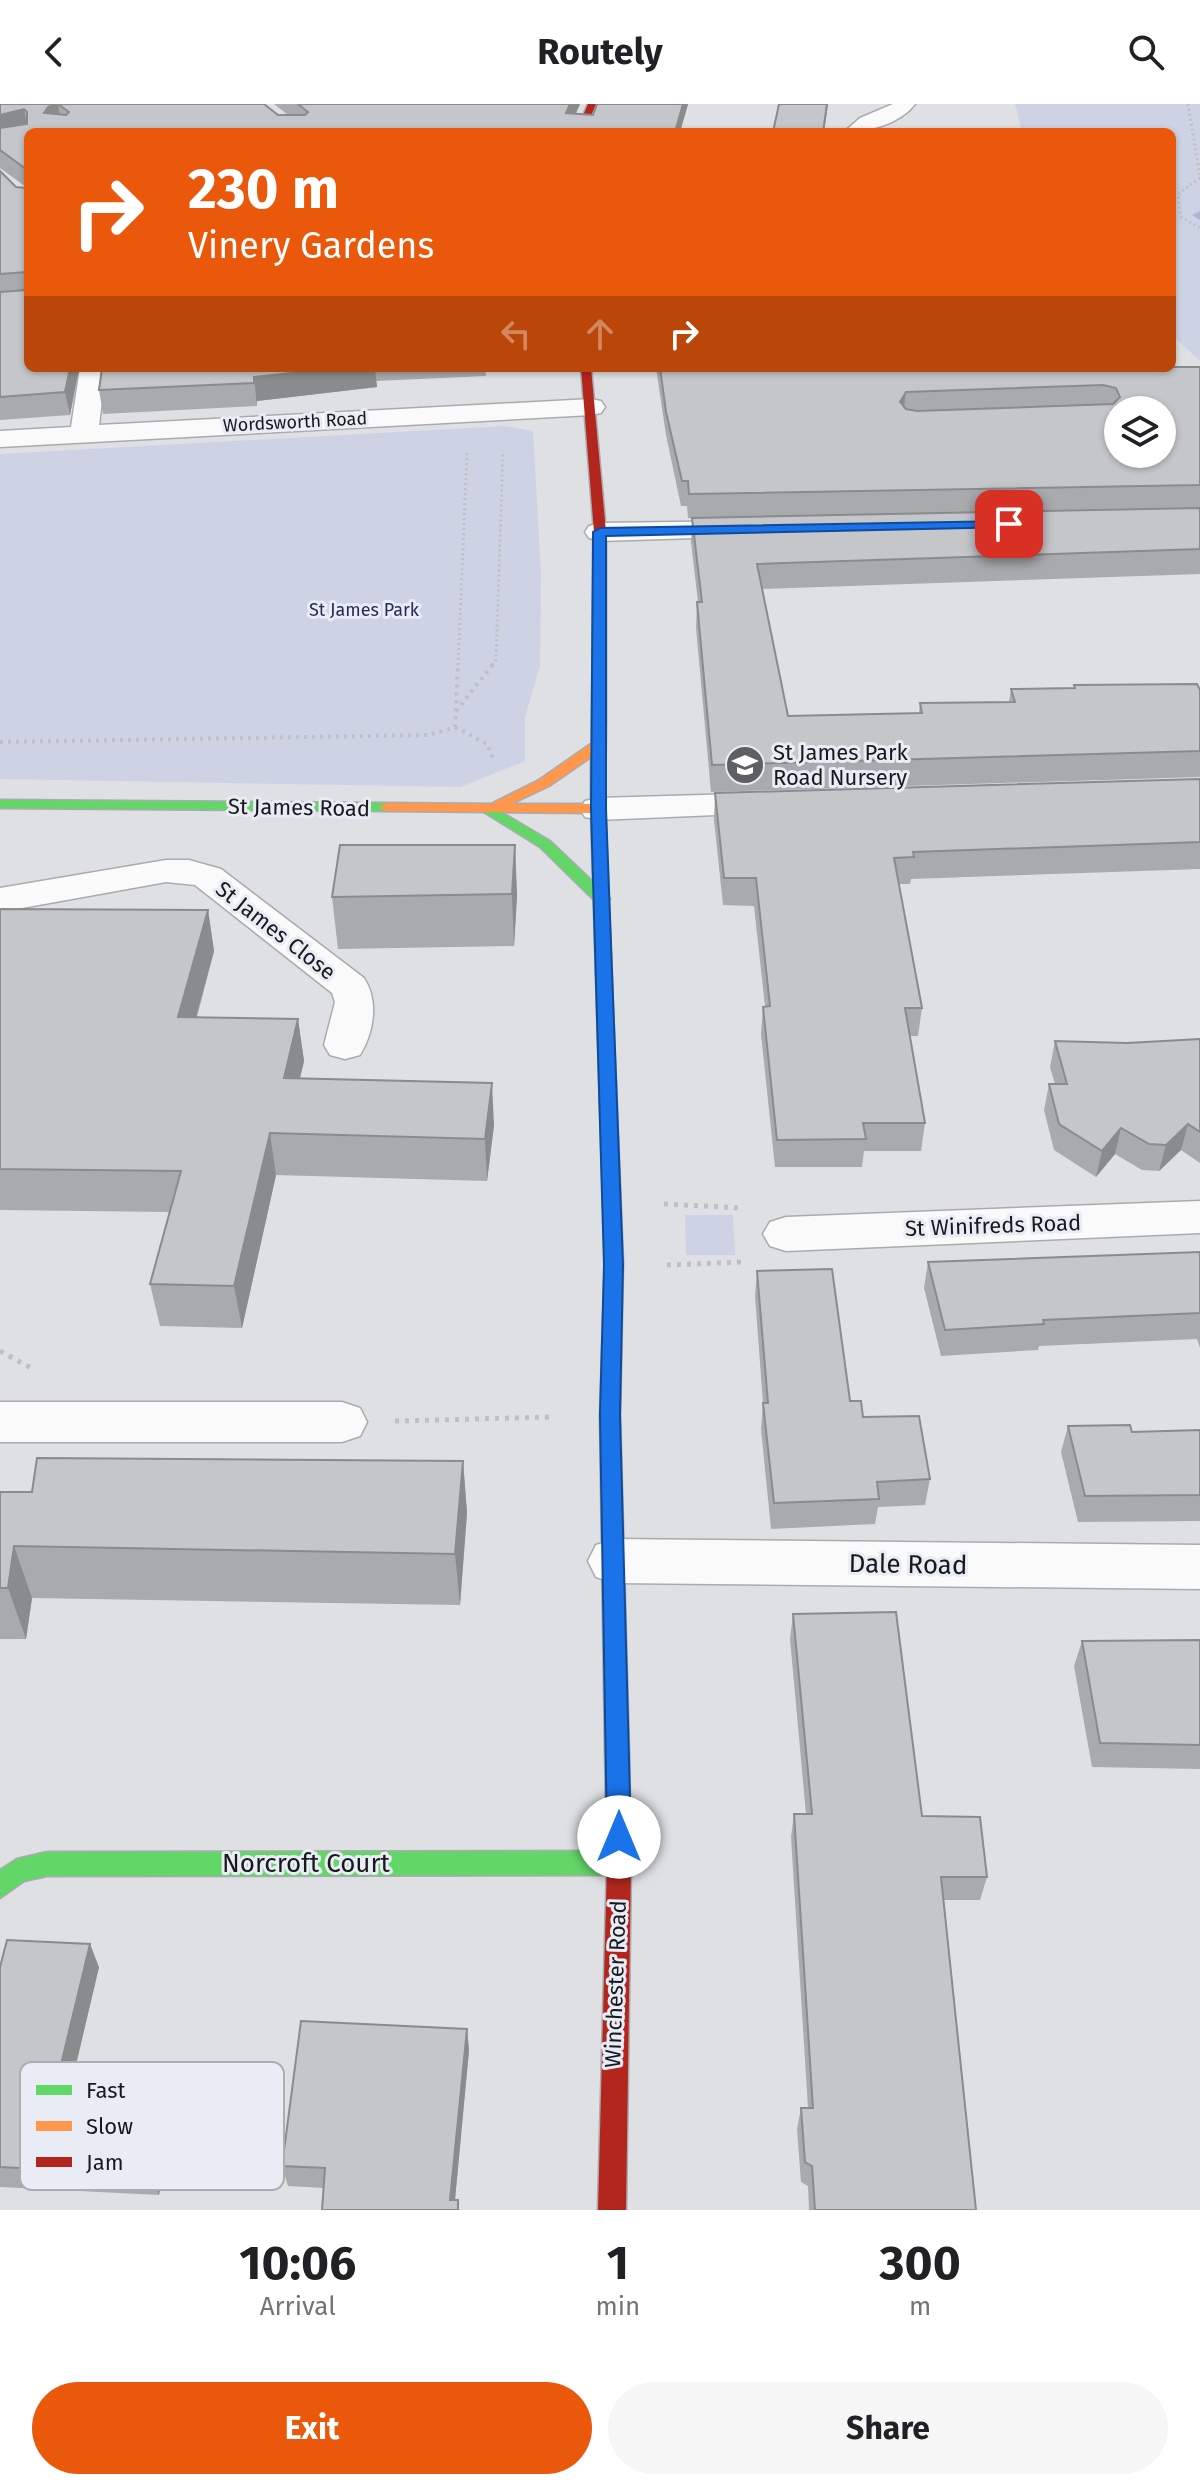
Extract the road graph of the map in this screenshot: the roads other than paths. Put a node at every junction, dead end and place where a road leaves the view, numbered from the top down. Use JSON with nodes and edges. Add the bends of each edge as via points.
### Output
{"nodes":[{"id":1,"x":592,"y":104,"type":"edge"},
{"id":2,"x":905,"y":104,"type":"edge"},
{"id":3,"x":582,"y":128,"type":"edge"},
{"id":4,"x":860,"y":128,"type":"edge"},
{"id":5,"x":92,"y":372,"type":"edge"},
{"id":6,"x":587,"y":372,"type":"edge"},
{"id":7,"x":591,"y":407,"type":"junction"},
{"id":8,"x":84,"y":434,"type":"junction"},
{"id":9,"x":0,"y":439,"type":"edge"},
{"id":10,"x":771,"y":530,"type":"edge"},
{"id":11,"x":600,"y":532,"type":"junction"},
{"id":12,"x":600,"y":744,"type":"junction"},
{"id":13,"x":808,"y":803,"type":"edge"},
{"id":14,"x":0,"y":804,"type":"edge"},
{"id":15,"x":489,"y":809,"type":"junction"},
{"id":16,"x":598,"y":809,"type":"junction"},
{"id":17,"x":602,"y":899,"type":"junction"},
{"id":18,"x":0,"y":900,"type":"edge"},
{"id":19,"x":345,"y":1045,"type":"dead end"},
{"id":20,"x":1200,"y":1217,"type":"edge"},
{"id":21,"x":786,"y":1234,"type":"road end"},
{"id":22,"x":0,"y":1422,"type":"edge"},
{"id":23,"x":342,"y":1422,"type":"road end"},
{"id":24,"x":615,"y":1561,"type":"junction"},
{"id":25,"x":1200,"y":1567,"type":"edge"},
{"id":26,"x":619,"y":1863,"type":"junction"},
{"id":27,"x":0,"y":1886,"type":"edge"},
{"id":28,"x":612,"y":2210,"type":"edge"}],
"edges":[{"from":1,"to":3,"type":"main road"},
{"from":2,"to":4,"type":"street"},
{"from":5,"to":8,"type":"street"},
{"from":6,"to":7,"type":"main road","name":"Winchester Road"},
{"from":7,"to":8,"type":"street","name":"Wordsworth Road"},
{"from":7,"to":11,"type":"main road","name":"Winchester Road"},
{"from":8,"to":9,"type":"street","name":"Wordsworth Road"},
{"from":10,"to":11,"type":"street"},
{"from":11,"to":12,"type":"main road","name":"Winchester Road"},
{"from":12,"to":15,"type":"main road","via":[[544,783]]},
{"from":12,"to":16,"type":"main road","name":"Winchester Road"},
{"from":13,"to":16,"type":"street"},
{"from":14,"to":15,"type":"main road","name":"St James Road"},
{"from":15,"to":16,"type":"main road","name":"St James Road"},
{"from":15,"to":17,"type":"main road","via":[[545,844]]},
{"from":16,"to":17,"type":"main road","name":"Winchester Road"},
{"from":17,"to":24,"type":"main road","name":"Winchester Road","via":[[614,1265],[610,1415]]},
{"from":18,"to":19,"type":"street","name":"St James Close","via":[[166,871],[208,877],[350,987],[355,1002]]},
{"from":20,"to":21,"type":"street","name":"St Winifreds Road"},
{"from":22,"to":23,"type":"street","via":[[169,1444]]},
{"from":24,"to":25,"type":"street","name":"Dale Road"},
{"from":24,"to":26,"type":"main road","name":"Winchester Road"},
{"from":26,"to":27,"type":"main road","name":"Norcroft Court","via":[[47,1864],[17,1871]]},
{"from":26,"to":28,"type":"main road","name":"Winchester Road"}]}
